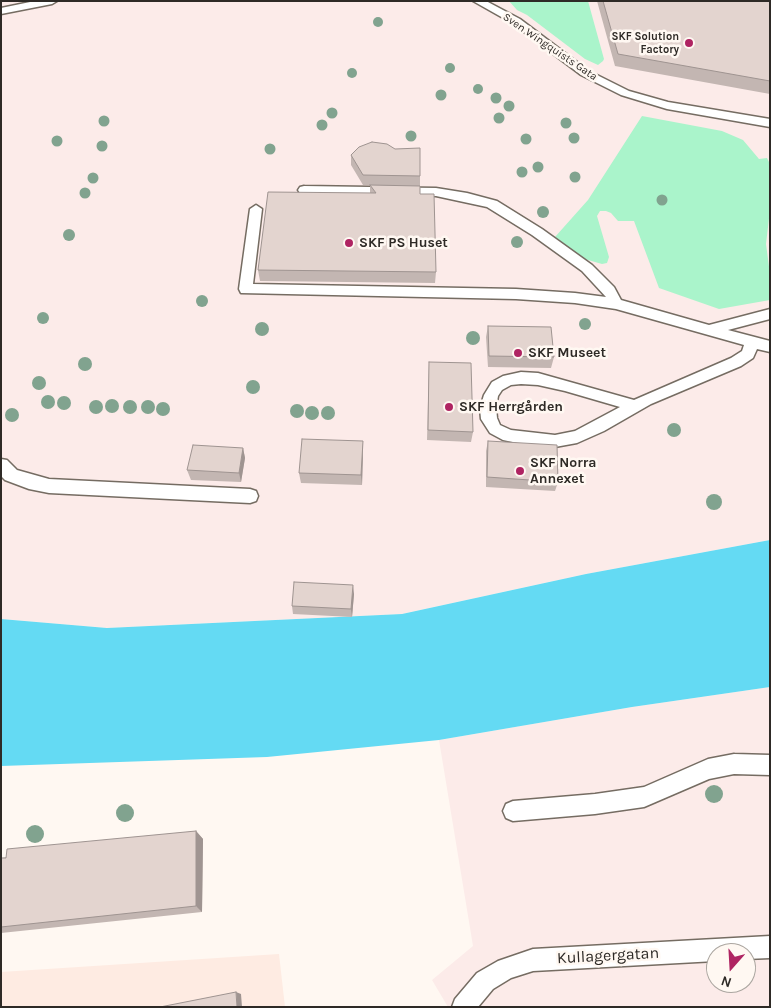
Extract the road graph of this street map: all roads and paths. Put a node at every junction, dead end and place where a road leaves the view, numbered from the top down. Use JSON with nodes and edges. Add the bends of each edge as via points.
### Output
{"nodes":[{"id":1,"x":52,"y":1,"type":"edge"},
{"id":2,"x":478,"y":1,"type":"edge"},
{"id":3,"x":1,"y":12,"type":"edge"},
{"id":4,"x":770,"y":123,"type":"edge"},
{"id":5,"x":304,"y":190,"type":"edge"},
{"id":6,"x":256,"y":208,"type":"dead end"},
{"id":7,"x":616,"y":304,"type":"junction"},
{"id":8,"x":770,"y":314,"type":"edge"},
{"id":9,"x":712,"y":329,"type":"junction"},
{"id":10,"x":753,"y":342,"type":"junction"},
{"id":11,"x":770,"y":347,"type":"edge"},
{"id":12,"x":635,"y":406,"type":"junction"},
{"id":13,"x":1,"y":464,"type":"edge"},
{"id":14,"x":250,"y":496,"type":"dead end"},
{"id":15,"x":770,"y":765,"type":"edge"},
{"id":16,"x":513,"y":810,"type":"dead end"},
{"id":17,"x":770,"y":947,"type":"edge"},
{"id":18,"x":463,"y":1007,"type":"edge"}],
"edges":[{"from":1,"to":3,"type":"lane"},
{"from":2,"to":4,"type":"lane","name":"Sven Wingquists Gata","via":[[516,21],[585,73],[625,94],[667,105]]},
{"from":5,"to":7,"type":"lane","via":[[436,192],[492,204],[587,268],[609,291]]},
{"from":6,"to":7,"type":"lane","via":[[246,289],[516,294]]},
{"from":7,"to":9,"type":"lane"},
{"from":8,"to":9,"type":"lane"},
{"from":9,"to":10,"type":"lane"},
{"from":10,"to":11,"type":"lane"},
{"from":10,"to":12,"type":"lane","via":[[748,354],[736,362]]},
{"from":12,"to":12,"type":"lane","via":[[565,385],[521,378],[497,386],[488,408],[495,429],[508,436],[555,441],[577,437]]},
{"from":13,"to":14,"type":"lane","via":[[11,475],[49,486]]},
{"from":15,"to":16,"type":"lane","via":[[734,764],[708,768],[644,797]]},
{"from":17,"to":18,"type":"lane","name":"Kullagergatan","via":[[533,960],[506,969],[485,981]]}]}
